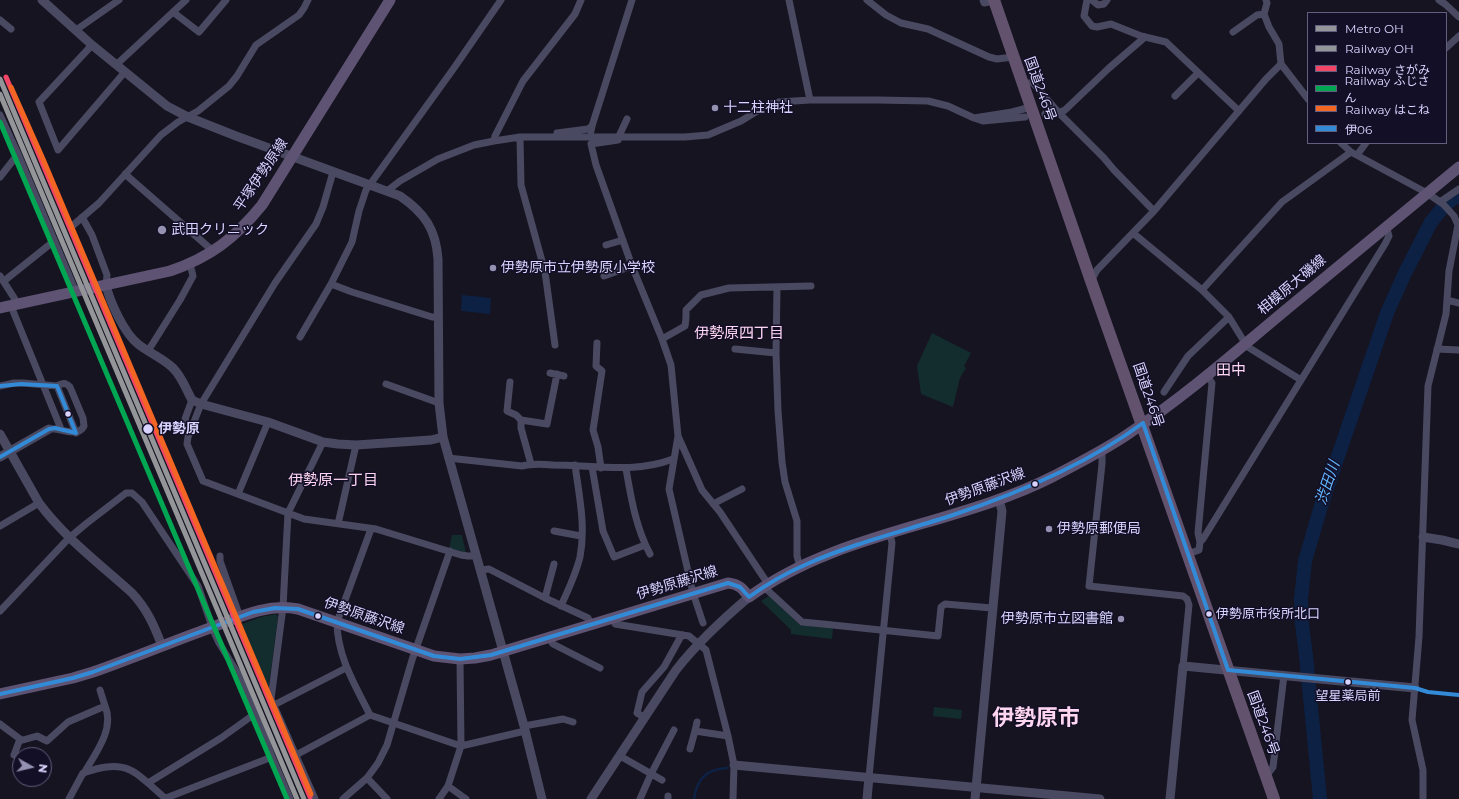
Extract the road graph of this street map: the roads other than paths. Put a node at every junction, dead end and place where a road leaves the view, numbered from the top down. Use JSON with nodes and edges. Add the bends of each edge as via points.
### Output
{"nodes":[{"id":1,"x":42,"y":0,"type":"edge"},
{"id":2,"x":119,"y":0,"type":"edge"},
{"id":3,"x":226,"y":0,"type":"edge"},
{"id":4,"x":308,"y":0,"type":"edge"},
{"id":5,"x":390,"y":0,"type":"edge"},
{"id":6,"x":501,"y":0,"type":"edge"},
{"id":7,"x":581,"y":0,"type":"edge"},
{"id":8,"x":632,"y":0,"type":"edge"},
{"id":9,"x":789,"y":0,"type":"edge"},
{"id":10,"x":867,"y":0,"type":"edge"},
{"id":11,"x":1087,"y":0,"type":"edge"},
{"id":12,"x":1092,"y":0,"type":"edge"},
{"id":13,"x":1107,"y":0,"type":"edge"},
{"id":14,"x":1439,"y":0,"type":"edge"},
{"id":15,"x":182,"y":1,"type":"edge"},
{"id":16,"x":994,"y":1,"type":"edge"},
{"id":17,"x":1267,"y":1,"type":"edge"},
{"id":18,"x":173,"y":12,"type":"junction"},
{"id":19,"x":1264,"y":14,"type":"junction"},
{"id":20,"x":1459,"y":18,"type":"edge"},
{"id":21,"x":0,"y":20,"type":"edge"},
{"id":22,"x":11,"y":28,"type":"dead end"},
{"id":23,"x":76,"y":30,"type":"junction"},
{"id":24,"x":1233,"y":32,"type":"dead end"},
{"id":25,"x":1459,"y":36,"type":"edge"},
{"id":26,"x":1145,"y":37,"type":"junction"},
{"id":27,"x":92,"y":45,"type":"junction"},
{"id":28,"x":1447,"y":47,"type":"edge"},
{"id":29,"x":1013,"y":57,"type":"junction"},
{"id":30,"x":1281,"y":64,"type":"junction"},
{"id":31,"x":116,"y":65,"type":"junction"},
{"id":32,"x":124,"y":73,"type":"junction"},
{"id":33,"x":1198,"y":73,"type":"junction"},
{"id":34,"x":1023,"y":85,"type":"junction"},
{"id":35,"x":1175,"y":96,"type":"dead end"},
{"id":36,"x":1307,"y":98,"type":"edge"},
{"id":37,"x":810,"y":100,"type":"junction"},
{"id":38,"x":1239,"y":111,"type":"junction"},
{"id":39,"x":1028,"y":112,"type":"junction"},
{"id":40,"x":1059,"y":112,"type":"junction"},
{"id":41,"x":1045,"y":114,"type":"dead end"},
{"id":42,"x":0,"y":115,"type":"edge"},
{"id":43,"x":188,"y":117,"type":"junction"},
{"id":44,"x":974,"y":118,"type":"junction"},
{"id":45,"x":627,"y":119,"type":"dead end"},
{"id":46,"x":620,"y":136,"type":"junction"},
{"id":47,"x":520,"y":137,"type":"junction"},
{"id":48,"x":557,"y":138,"type":"junction"},
{"id":49,"x":494,"y":141,"type":"junction"},
{"id":50,"x":1342,"y":144,"type":"edge"},
{"id":51,"x":1365,"y":144,"type":"edge"},
{"id":52,"x":1354,"y":153,"type":"junction"},
{"id":53,"x":18,"y":154,"type":"junction"},
{"id":54,"x":292,"y":156,"type":"junction"},
{"id":55,"x":1459,"y":167,"type":"edge"},
{"id":56,"x":333,"y":172,"type":"junction"},
{"id":57,"x":125,"y":174,"type":"junction"},
{"id":58,"x":0,"y":177,"type":"edge"},
{"id":59,"x":369,"y":184,"type":"junction"},
{"id":60,"x":1459,"y":189,"type":"edge"},
{"id":61,"x":387,"y":191,"type":"junction"},
{"id":62,"x":1428,"y":193,"type":"junction"},
{"id":63,"x":1442,"y":203,"type":"junction"},
{"id":64,"x":1154,"y":211,"type":"junction"},
{"id":65,"x":82,"y":217,"type":"junction"},
{"id":66,"x":1386,"y":226,"type":"junction"},
{"id":67,"x":71,"y":227,"type":"dead end"},
{"id":68,"x":1133,"y":233,"type":"junction"},
{"id":69,"x":623,"y":240,"type":"junction"},
{"id":70,"x":54,"y":241,"type":"junction"},
{"id":71,"x":606,"y":245,"type":"dead end"},
{"id":72,"x":213,"y":251,"type":"junction"},
{"id":73,"x":190,"y":264,"type":"junction"},
{"id":74,"x":632,"y":266,"type":"junction"},
{"id":75,"x":604,"y":276,"type":"dead end"},
{"id":76,"x":2,"y":279,"type":"edge"},
{"id":77,"x":1091,"y":280,"type":"junction"},
{"id":78,"x":331,"y":284,"type":"junction"},
{"id":79,"x":106,"y":285,"type":"junction"},
{"id":80,"x":811,"y":286,"type":"dead end"},
{"id":81,"x":777,"y":287,"type":"junction"},
{"id":82,"x":1202,"y":290,"type":"junction"},
{"id":83,"x":76,"y":292,"type":"junction"},
{"id":84,"x":1447,"y":300,"type":"junction"},
{"id":85,"x":1459,"y":302,"type":"edge"},
{"id":86,"x":10,"y":306,"type":"edge"},
{"id":87,"x":438,"y":317,"type":"junction"},
{"id":88,"x":1229,"y":317,"type":"junction"},
{"id":89,"x":300,"y":337,"type":"dead end"},
{"id":90,"x":662,"y":339,"type":"junction"},
{"id":91,"x":597,"y":343,"type":"dead end"},
{"id":92,"x":1244,"y":344,"type":"junction"},
{"id":93,"x":555,"y":345,"type":"dead end"},
{"id":94,"x":735,"y":349,"type":"dead end"},
{"id":95,"x":1437,"y":349,"type":"junction"},
{"id":96,"x":1459,"y":350,"type":"edge"},
{"id":97,"x":148,"y":351,"type":"junction"},
{"id":98,"x":776,"y":353,"type":"junction"},
{"id":99,"x":557,"y":374,"type":"dead end"},
{"id":100,"x":1208,"y":375,"type":"junction"},
{"id":101,"x":1301,"y":380,"type":"junction"},
{"id":102,"x":510,"y":382,"type":"dead end"},
{"id":103,"x":42,"y":384,"type":"junction"},
{"id":104,"x":386,"y":384,"type":"dead end"},
{"id":105,"x":0,"y":386,"type":"edge"},
{"id":106,"x":57,"y":386,"type":"junction"},
{"id":107,"x":1164,"y":392,"type":"dead end"},
{"id":108,"x":192,"y":400,"type":"junction"},
{"id":109,"x":439,"y":403,"type":"junction"},
{"id":110,"x":201,"y":404,"type":"junction"},
{"id":111,"x":57,"y":418,"type":"junction"},
{"id":112,"x":521,"y":420,"type":"junction"},
{"id":113,"x":268,"y":422,"type":"junction"},
{"id":114,"x":1143,"y":423,"type":"junction"},
{"id":115,"x":49,"y":429,"type":"junction"},
{"id":116,"x":61,"y":429,"type":"junction"},
{"id":117,"x":76,"y":433,"type":"junction"},
{"id":118,"x":190,"y":433,"type":"junction"},
{"id":119,"x":0,"y":434,"type":"edge"},
{"id":120,"x":678,"y":436,"type":"junction"},
{"id":121,"x":443,"y":437,"type":"junction"},
{"id":122,"x":323,"y":442,"type":"junction"},
{"id":123,"x":356,"y":445,"type":"junction"},
{"id":124,"x":1102,"y":450,"type":"junction"},
{"id":125,"x":9,"y":451,"type":"junction"},
{"id":126,"x":0,"y":457,"type":"edge"},
{"id":127,"x":448,"y":458,"type":"junction"},
{"id":128,"x":673,"y":459,"type":"junction"},
{"id":129,"x":531,"y":464,"type":"junction"},
{"id":130,"x":575,"y":465,"type":"junction"},
{"id":131,"x":592,"y":467,"type":"junction"},
{"id":132,"x":601,"y":468,"type":"junction"},
{"id":133,"x":626,"y":469,"type":"junction"},
{"id":134,"x":742,"y":489,"type":"dead end"},
{"id":135,"x":238,"y":494,"type":"junction"},
{"id":136,"x":999,"y":499,"type":"junction"},
{"id":137,"x":39,"y":503,"type":"junction"},
{"id":138,"x":713,"y":504,"type":"junction"},
{"id":139,"x":288,"y":513,"type":"junction"},
{"id":140,"x":338,"y":524,"type":"junction"},
{"id":141,"x":0,"y":526,"type":"edge"},
{"id":142,"x":371,"y":529,"type":"junction"},
{"id":143,"x":554,"y":531,"type":"dead end"},
{"id":144,"x":890,"y":534,"type":"junction"},
{"id":145,"x":581,"y":536,"type":"junction"},
{"id":146,"x":1423,"y":537,"type":"junction"},
{"id":147,"x":70,"y":538,"type":"junction"},
{"id":148,"x":1200,"y":542,"type":"junction"},
{"id":149,"x":1459,"y":544,"type":"edge"},
{"id":150,"x":645,"y":545,"type":"junction"},
{"id":151,"x":450,"y":551,"type":"junction"},
{"id":152,"x":650,"y":554,"type":"dead end"},
{"id":153,"x":1188,"y":554,"type":"junction"},
{"id":154,"x":220,"y":556,"type":"dead end"},
{"id":155,"x":476,"y":556,"type":"junction"},
{"id":156,"x":554,"y":564,"type":"dead end"},
{"id":157,"x":800,"y":567,"type":"junction"},
{"id":158,"x":480,"y":570,"type":"junction"},
{"id":159,"x":766,"y":585,"type":"junction"},
{"id":160,"x":693,"y":593,"type":"junction"},
{"id":161,"x":750,"y":597,"type":"junction"},
{"id":162,"x":544,"y":598,"type":"junction"},
{"id":163,"x":561,"y":606,"type":"junction"},
{"id":164,"x":284,"y":607,"type":"junction"},
{"id":165,"x":992,"y":608,"type":"junction"},
{"id":166,"x":0,"y":611,"type":"edge"},
{"id":167,"x":240,"y":617,"type":"junction"},
{"id":168,"x":613,"y":618,"type":"junction"},
{"id":169,"x":337,"y":622,"type":"junction"},
{"id":170,"x":703,"y":623,"type":"dead end"},
{"id":171,"x":590,"y":625,"type":"junction"},
{"id":172,"x":212,"y":627,"type":"junction"},
{"id":173,"x":883,"y":630,"type":"junction"},
{"id":174,"x":683,"y":635,"type":"junction"},
{"id":175,"x":548,"y":637,"type":"junction"},
{"id":176,"x":699,"y":643,"type":"junction"},
{"id":177,"x":162,"y":646,"type":"junction"},
{"id":178,"x":415,"y":650,"type":"junction"},
{"id":179,"x":502,"y":651,"type":"junction"},
{"id":180,"x":460,"y":659,"type":"junction"},
{"id":181,"x":1183,"y":666,"type":"junction"},
{"id":182,"x":346,"y":668,"type":"junction"},
{"id":183,"x":600,"y":668,"type":"dead end"},
{"id":184,"x":1228,"y":670,"type":"junction"},
{"id":185,"x":1284,"y":675,"type":"junction"},
{"id":186,"x":1415,"y":688,"type":"junction"},
{"id":187,"x":100,"y":690,"type":"dead end"},
{"id":188,"x":0,"y":694,"type":"edge"},
{"id":189,"x":274,"y":705,"type":"junction"},
{"id":190,"x":105,"y":706,"type":"junction"},
{"id":191,"x":256,"y":713,"type":"junction"},
{"id":192,"x":370,"y":715,"type":"junction"},
{"id":193,"x":645,"y":718,"type":"junction"},
{"id":194,"x":573,"y":722,"type":"dead end"},
{"id":195,"x":697,"y":722,"type":"dead end"},
{"id":196,"x":394,"y":723,"type":"junction"},
{"id":197,"x":0,"y":724,"type":"edge"},
{"id":198,"x":524,"y":728,"type":"junction"},
{"id":199,"x":674,"y":730,"type":"dead end"},
{"id":200,"x":695,"y":732,"type":"junction"},
{"id":201,"x":728,"y":736,"type":"junction"},
{"id":202,"x":20,"y":739,"type":"junction"},
{"id":203,"x":461,"y":746,"type":"junction"},
{"id":204,"x":17,"y":747,"type":"edge"},
{"id":205,"x":690,"y":749,"type":"dead end"},
{"id":206,"x":296,"y":755,"type":"junction"},
{"id":207,"x":272,"y":756,"type":"junction"},
{"id":208,"x":620,"y":756,"type":"junction"},
{"id":209,"x":734,"y":765,"type":"junction"},
{"id":210,"x":84,"y":773,"type":"junction"},
{"id":211,"x":651,"y":774,"type":"junction"},
{"id":212,"x":1266,"y":776,"type":"junction"},
{"id":213,"x":869,"y":777,"type":"junction"},
{"id":214,"x":367,"y":778,"type":"junction"},
{"id":215,"x":662,"y":780,"type":"dead end"},
{"id":216,"x":148,"y":783,"type":"junction"},
{"id":217,"x":448,"y":786,"type":"junction"},
{"id":218,"x":976,"y":787,"type":"junction"},
{"id":219,"x":539,"y":796,"type":"edge"},
{"id":220,"x":166,"y":798,"type":"edge"},
{"id":221,"x":69,"y":799,"type":"edge"},
{"id":222,"x":290,"y":799,"type":"edge"},
{"id":223,"x":315,"y":799,"type":"edge"},
{"id":224,"x":343,"y":799,"type":"edge"},
{"id":225,"x":388,"y":799,"type":"edge"},
{"id":226,"x":439,"y":799,"type":"edge"},
{"id":227,"x":466,"y":799,"type":"edge"},
{"id":228,"x":591,"y":799,"type":"edge"},
{"id":229,"x":640,"y":799,"type":"edge"},
{"id":230,"x":733,"y":799,"type":"edge"},
{"id":231,"x":867,"y":799,"type":"edge"},
{"id":232,"x":975,"y":799,"type":"edge"},
{"id":233,"x":1100,"y":799,"type":"edge"},
{"id":234,"x":1170,"y":799,"type":"edge"},
{"id":235,"x":1274,"y":799,"type":"edge"},
{"id":236,"x":1423,"y":799,"type":"edge"}],
"edges":[{"from":1,"to":23,"type":"street"},
{"from":2,"to":23,"type":"street"},
{"from":3,"to":18,"type":"street","via":[[199,32]]},
{"from":4,"to":43,"type":"street","via":[[299,14],[256,44],[229,86]]},
{"from":5,"to":54,"type":"main road","name":"平塚伊勢原線"},
{"from":6,"to":59,"type":"street"},
{"from":7,"to":49,"type":"street","via":[[575,14],[523,81]]},
{"from":8,"to":48,"type":"street","via":[[592,129],[557,133]]},
{"from":9,"to":37,"type":"street"},
{"from":10,"to":29,"type":"street","via":[[901,23],[928,29],[989,57]]},
{"from":11,"to":26,"type":"street","via":[[1084,16],[1092,26],[1111,24]]},
{"from":12,"to":13,"type":"street","via":[[1104,4]]},
{"from":14,"to":20,"type":"street"},
{"from":15,"to":18,"type":"street"},
{"from":16,"to":29,"type":"highway","name":"国道246号"},
{"from":17,"to":19,"type":"street"},
{"from":18,"to":31,"type":"street"},
{"from":19,"to":24,"type":"street","via":[[1257,15]]},
{"from":19,"to":30,"type":"street","via":[[1279,44]]},
{"from":21,"to":22,"type":"street"},
{"from":23,"to":27,"type":"street"},
{"from":25,"to":28,"type":"street"},
{"from":26,"to":33,"type":"street","via":[[1166,42]]},
{"from":26,"to":40,"type":"street","via":[[1065,110]]},
{"from":27,"to":31,"type":"street"},
{"from":27,"to":32,"type":"street","via":[[39,102],[58,150]]},
{"from":29,"to":34,"type":"highway","name":"国道246号"},
{"from":30,"to":36,"type":"street"},
{"from":30,"to":38,"type":"street"},
{"from":31,"to":32,"type":"street"},
{"from":32,"to":43,"type":"street","via":[[161,103]]},
{"from":33,"to":35,"type":"street"},
{"from":33,"to":38,"type":"street"},
{"from":34,"to":39,"type":"highway","name":"国道246号"},
{"from":34,"to":40,"type":"street","via":[[1032,82]]},
{"from":37,"to":44,"type":"street","via":[[928,101],[948,106]]},
{"from":37,"to":46,"type":"street","via":[[767,105],[742,121],[708,135]]},
{"from":38,"to":64,"type":"street"},
{"from":39,"to":44,"type":"street"},
{"from":39,"to":44,"type":"street","via":[[983,121]]},
{"from":39,"to":77,"type":"highway","name":"国道246号"},
{"from":40,"to":41,"type":"street"},
{"from":40,"to":64,"type":"street"},
{"from":42,"to":53,"type":"street"},
{"from":43,"to":54,"type":"street"},
{"from":43,"to":57,"type":"street","via":[[162,135]]},
{"from":45,"to":46,"type":"street"},
{"from":46,"to":48,"type":"street"},
{"from":46,"to":69,"type":"street","via":[[619,140],[591,144],[596,166]]},
{"from":47,"to":48,"type":"street"},
{"from":47,"to":49,"type":"street"},
{"from":47,"to":93,"type":"street","via":[[521,185],[545,272]]},
{"from":49,"to":61,"type":"street","via":[[474,145],[438,159]]},
{"from":50,"to":52,"type":"street"},
{"from":51,"to":52,"type":"street"},
{"from":52,"to":62,"type":"street"},
{"from":52,"to":82,"type":"street","via":[[1282,202]]},
{"from":53,"to":58,"type":"street"},
{"from":53,"to":70,"type":"street"},
{"from":54,"to":56,"type":"street"},
{"from":54,"to":72,"type":"main road","name":"平塚伊勢原線","via":[[249,222]]},
{"from":55,"to":62,"type":"main road","name":"相模原大磯線"},
{"from":56,"to":59,"type":"street"},
{"from":56,"to":110,"type":"street","via":[[316,224],[265,300]]},
{"from":57,"to":65,"type":"street","via":[[99,203]]},
{"from":57,"to":72,"type":"street"},
{"from":59,"to":61,"type":"street"},
{"from":59,"to":78,"type":"street","via":[[359,211],[352,242]]},
{"from":60,"to":63,"type":"street"},
{"from":61,"to":87,"type":"street","via":[[412,205],[423,215],[431,228],[437,244]]},
{"from":62,"to":63,"type":"street"},
{"from":62,"to":66,"type":"main road","name":"相模原大磯線"},
{"from":63,"to":84,"type":"street","via":[[1453,215],[1458,229],[1450,265]]},
{"from":64,"to":68,"type":"street"},
{"from":65,"to":67,"type":"street"},
{"from":65,"to":79,"type":"street","via":[[92,235],[107,275]]},
{"from":66,"to":92,"type":"main road","name":"相模原大磯線"},
{"from":66,"to":101,"type":"street","via":[[1389,236],[1386,244]]},
{"from":68,"to":77,"type":"street","via":[[1097,270]]},
{"from":68,"to":82,"type":"street"},
{"from":69,"to":71,"type":"street"},
{"from":69,"to":74,"type":"street"},
{"from":70,"to":76,"type":"street"},
{"from":70,"to":83,"type":"street"},
{"from":72,"to":73,"type":"main road","name":"平塚伊勢原線"},
{"from":73,"to":79,"type":"main road","name":"平塚伊勢原線"},
{"from":73,"to":97,"type":"street","via":[[193,276]]},
{"from":74,"to":75,"type":"street"},
{"from":74,"to":90,"type":"street"},
{"from":76,"to":86,"type":"street"},
{"from":77,"to":114,"type":"highway","name":"国道246号"},
{"from":78,"to":87,"type":"street"},
{"from":78,"to":89,"type":"street"},
{"from":79,"to":83,"type":"main road","name":"平塚伊勢原線"},
{"from":79,"to":97,"type":"street","via":[[108,295],[128,333]]},
{"from":80,"to":81,"type":"street"},
{"from":81,"to":90,"type":"street","via":[[729,288],[700,295],[686,310],[685,326]]},
{"from":81,"to":98,"type":"street"},
{"from":82,"to":88,"type":"street"},
{"from":83,"to":86,"type":"main road","name":"平塚伊勢原線"},
{"from":84,"to":85,"type":"street"},
{"from":84,"to":95,"type":"street"},
{"from":86,"to":103,"type":"street"},
{"from":87,"to":109,"type":"street"},
{"from":88,"to":92,"type":"street"},
{"from":88,"to":107,"type":"street","via":[[1188,356]]},
{"from":90,"to":120,"type":"street","via":[[671,365]]},
{"from":91,"to":132,"type":"street","via":[[596,366],[602,371],[593,430]]},
{"from":92,"to":100,"type":"main road","name":"相模原大磯線"},
{"from":92,"to":101,"type":"street"},
{"from":94,"to":98,"type":"street"},
{"from":95,"to":96,"type":"street"},
{"from":95,"to":146,"type":"street","via":[[1428,386]]},
{"from":97,"to":108,"type":"street","via":[[172,367],[182,379]]},
{"from":98,"to":157,"type":"street","via":[[782,462],[785,482],[797,520],[797,556]]},
{"from":99,"to":112,"type":"street","via":[[547,424]]},
{"from":100,"to":114,"type":"main road","name":"相模原大磯線"},
{"from":100,"to":148,"type":"street","via":[[1212,383],[1198,533]]},
{"from":101,"to":148,"type":"street"},
{"from":102,"to":112,"type":"street","via":[[504,405],[507,411]]},
{"from":103,"to":105,"type":"street","via":[[14,383]]},
{"from":103,"to":106,"type":"street"},
{"from":103,"to":111,"type":"street"},
{"from":104,"to":109,"type":"street"},
{"from":106,"to":117,"type":"street"},
{"from":106,"to":117,"type":"street","via":[[63,383],[70,387],[84,424],[83,429]]},
{"from":108,"to":110,"type":"street"},
{"from":108,"to":118,"type":"street","via":[[184,419]]},
{"from":109,"to":121,"type":"street"},
{"from":110,"to":113,"type":"street"},
{"from":110,"to":118,"type":"street"},
{"from":111,"to":115,"type":"street"},
{"from":111,"to":116,"type":"street"},
{"from":112,"to":129,"type":"street"},
{"from":113,"to":122,"type":"street"},
{"from":113,"to":135,"type":"street"},
{"from":114,"to":124,"type":"main road","name":"伊勢原藤沢線"},
{"from":114,"to":153,"type":"highway","name":"国道246号"},
{"from":115,"to":116,"type":"street"},
{"from":115,"to":125,"type":"street"},
{"from":116,"to":117,"type":"street"},
{"from":118,"to":135,"type":"street","via":[[187,444],[203,481]]},
{"from":119,"to":125,"type":"street"},
{"from":120,"to":128,"type":"street"},
{"from":120,"to":138,"type":"street","via":[[702,490]]},
{"from":121,"to":123,"type":"street"},
{"from":121,"to":127,"type":"street"},
{"from":122,"to":123,"type":"street"},
{"from":122,"to":139,"type":"street"},
{"from":123,"to":140,"type":"street"},
{"from":124,"to":136,"type":"main road","name":"伊勢原藤沢線","via":[[1051,477]]},
{"from":124,"to":181,"type":"street","via":[[1089,586],[1183,596],[1188,599]]},
{"from":125,"to":126,"type":"street"},
{"from":125,"to":137,"type":"street"},
{"from":127,"to":129,"type":"street","via":[[522,466]]},
{"from":127,"to":155,"type":"street"},
{"from":128,"to":133,"type":"street","via":[[664,463]]},
{"from":128,"to":160,"type":"street","via":[[669,489]]},
{"from":129,"to":130,"type":"street"},
{"from":130,"to":131,"type":"street"},
{"from":130,"to":145,"type":"street","via":[[582,514]]},
{"from":131,"to":132,"type":"street"},
{"from":131,"to":150,"type":"street","via":[[603,532],[614,557]]},
{"from":132,"to":133,"type":"street"},
{"from":133,"to":150,"type":"street","via":[[633,507]]},
{"from":134,"to":138,"type":"street"},
{"from":135,"to":139,"type":"street"},
{"from":136,"to":144,"type":"main road","name":"伊勢原藤沢線"},
{"from":136,"to":165,"type":"street","via":[[1002,511]]},
{"from":137,"to":141,"type":"street"},
{"from":137,"to":147,"type":"street"},
{"from":138,"to":159,"type":"street"},
{"from":139,"to":140,"type":"street","via":[[304,519]]},
{"from":139,"to":164,"type":"street"},
{"from":140,"to":142,"type":"street"},
{"from":142,"to":151,"type":"street"},
{"from":142,"to":169,"type":"street"},
{"from":143,"to":145,"type":"street"},
{"from":144,"to":157,"type":"main road","name":"伊勢原藤沢線","via":[[824,556]]},
{"from":144,"to":173,"type":"street","via":[[892,543]]},
{"from":145,"to":163,"type":"street","via":[[577,568]]},
{"from":146,"to":149,"type":"street"},
{"from":146,"to":186,"type":"street"},
{"from":147,"to":166,"type":"street"},
{"from":147,"to":172,"type":"street","via":[[126,493],[132,493],[142,502],[198,586]]},
{"from":147,"to":177,"type":"street","via":[[141,602]]},
{"from":148,"to":153,"type":"street","via":[[1199,550]]},
{"from":150,"to":152,"type":"street"},
{"from":151,"to":155,"type":"street"},
{"from":151,"to":178,"type":"street"},
{"from":153,"to":184,"type":"highway","name":"国道246号"},
{"from":154,"to":167,"type":"street"},
{"from":155,"to":158,"type":"street"},
{"from":156,"to":162,"type":"street"},
{"from":157,"to":159,"type":"main road","name":"伊勢原藤沢線"},
{"from":158,"to":162,"type":"street","via":[[489,568]]},
{"from":158,"to":179,"type":"street"},
{"from":159,"to":161,"type":"main road","name":"伊勢原藤沢線"},
{"from":159,"to":173,"type":"street","via":[[802,622]]},
{"from":160,"to":161,"type":"main road","name":"伊勢原藤沢線","via":[[735,583]]},
{"from":160,"to":168,"type":"main road","name":"伊勢原藤沢線"},
{"from":160,"to":170,"type":"street"},
{"from":161,"to":176,"type":"street"},
{"from":162,"to":163,"type":"street"},
{"from":163,"to":171,"type":"street","via":[[588,618]]},
{"from":164,"to":167,"type":"main road","name":"伊勢原藤沢線","via":[[269,608]]},
{"from":164,"to":169,"type":"main road","name":"伊勢原藤沢線"},
{"from":164,"to":189,"type":"street","via":[[271,699]]},
{"from":165,"to":173,"type":"street","via":[[945,604],[941,607],[938,636]]},
{"from":165,"to":218,"type":"street"},
{"from":167,"to":172,"type":"main road","name":"伊勢原藤沢線"},
{"from":168,"to":171,"type":"main road","name":"伊勢原藤沢線"},
{"from":168,"to":174,"type":"street","via":[[615,624]]},
{"from":169,"to":178,"type":"main road","name":"伊勢原藤沢線"},
{"from":169,"to":182,"type":"street","via":[[337,636]]},
{"from":171,"to":175,"type":"main road","name":"伊勢原藤沢線"},
{"from":172,"to":177,"type":"main road"},
{"from":172,"to":191,"type":"street"},
{"from":173,"to":213,"type":"street"},
{"from":174,"to":176,"type":"street"},
{"from":174,"to":193,"type":"street","via":[[664,667],[642,692],[637,713]]},
{"from":175,"to":179,"type":"main road","name":"伊勢原藤沢線"},
{"from":175,"to":183,"type":"street","via":[[553,644]]},
{"from":176,"to":193,"type":"street","via":[[676,670]]},
{"from":176,"to":201,"type":"street","via":[[706,650]]},
{"from":177,"to":188,"type":"main road","via":[[73,678]]},
{"from":178,"to":180,"type":"main road","name":"伊勢原藤沢線","via":[[434,656]]},
{"from":178,"to":196,"type":"street"},
{"from":179,"to":180,"type":"main road","name":"伊勢原藤沢線","via":[[476,658]]},
{"from":179,"to":198,"type":"street"},
{"from":180,"to":203,"type":"street"},
{"from":181,"to":184,"type":"street"},
{"from":181,"to":234,"type":"street"},
{"from":182,"to":189,"type":"street"},
{"from":182,"to":192,"type":"street"},
{"from":184,"to":185,"type":"street"},
{"from":184,"to":212,"type":"highway","name":"国道246号"},
{"from":185,"to":186,"type":"street"},
{"from":185,"to":212,"type":"street","via":[[1273,767]]},
{"from":186,"to":236,"type":"street","via":[[1412,720],[1423,770]]},
{"from":187,"to":190,"type":"street"},
{"from":189,"to":206,"type":"street"},
{"from":190,"to":202,"type":"street","via":[[68,722],[53,740],[48,741],[37,736]]},
{"from":190,"to":210,"type":"street","via":[[109,723],[104,739]]},
{"from":191,"to":207,"type":"street"},
{"from":191,"to":216,"type":"street"},
{"from":192,"to":196,"type":"street"},
{"from":192,"to":206,"type":"street"},
{"from":193,"to":208,"type":"street"},
{"from":194,"to":198,"type":"street","via":[[563,719]]},
{"from":195,"to":200,"type":"street"},
{"from":196,"to":203,"type":"street"},
{"from":196,"to":214,"type":"street","via":[[387,745]]},
{"from":197,"to":202,"type":"street"},
{"from":198,"to":203,"type":"street"},
{"from":198,"to":219,"type":"street"},
{"from":199,"to":211,"type":"street"},
{"from":200,"to":201,"type":"street"},
{"from":200,"to":205,"type":"street"},
{"from":201,"to":209,"type":"street"},
{"from":202,"to":204,"type":"street"},
{"from":203,"to":217,"type":"street"},
{"from":206,"to":223,"type":"street"},
{"from":207,"to":220,"type":"street"},
{"from":207,"to":222,"type":"street"},
{"from":208,"to":211,"type":"street"},
{"from":208,"to":228,"type":"street"},
{"from":209,"to":213,"type":"street"},
{"from":209,"to":230,"type":"street"},
{"from":210,"to":216,"type":"street","via":[[100,767],[125,768]]},
{"from":210,"to":221,"type":"street"},
{"from":211,"to":215,"type":"street"},
{"from":211,"to":229,"type":"street"},
{"from":212,"to":235,"type":"highway","name":"国道246号"},
{"from":213,"to":218,"type":"street"},
{"from":213,"to":231,"type":"street"},
{"from":214,"to":224,"type":"street"},
{"from":214,"to":225,"type":"street"},
{"from":216,"to":220,"type":"street"},
{"from":217,"to":226,"type":"street"},
{"from":217,"to":227,"type":"street"},
{"from":218,"to":232,"type":"street"},
{"from":218,"to":233,"type":"street"}]}
